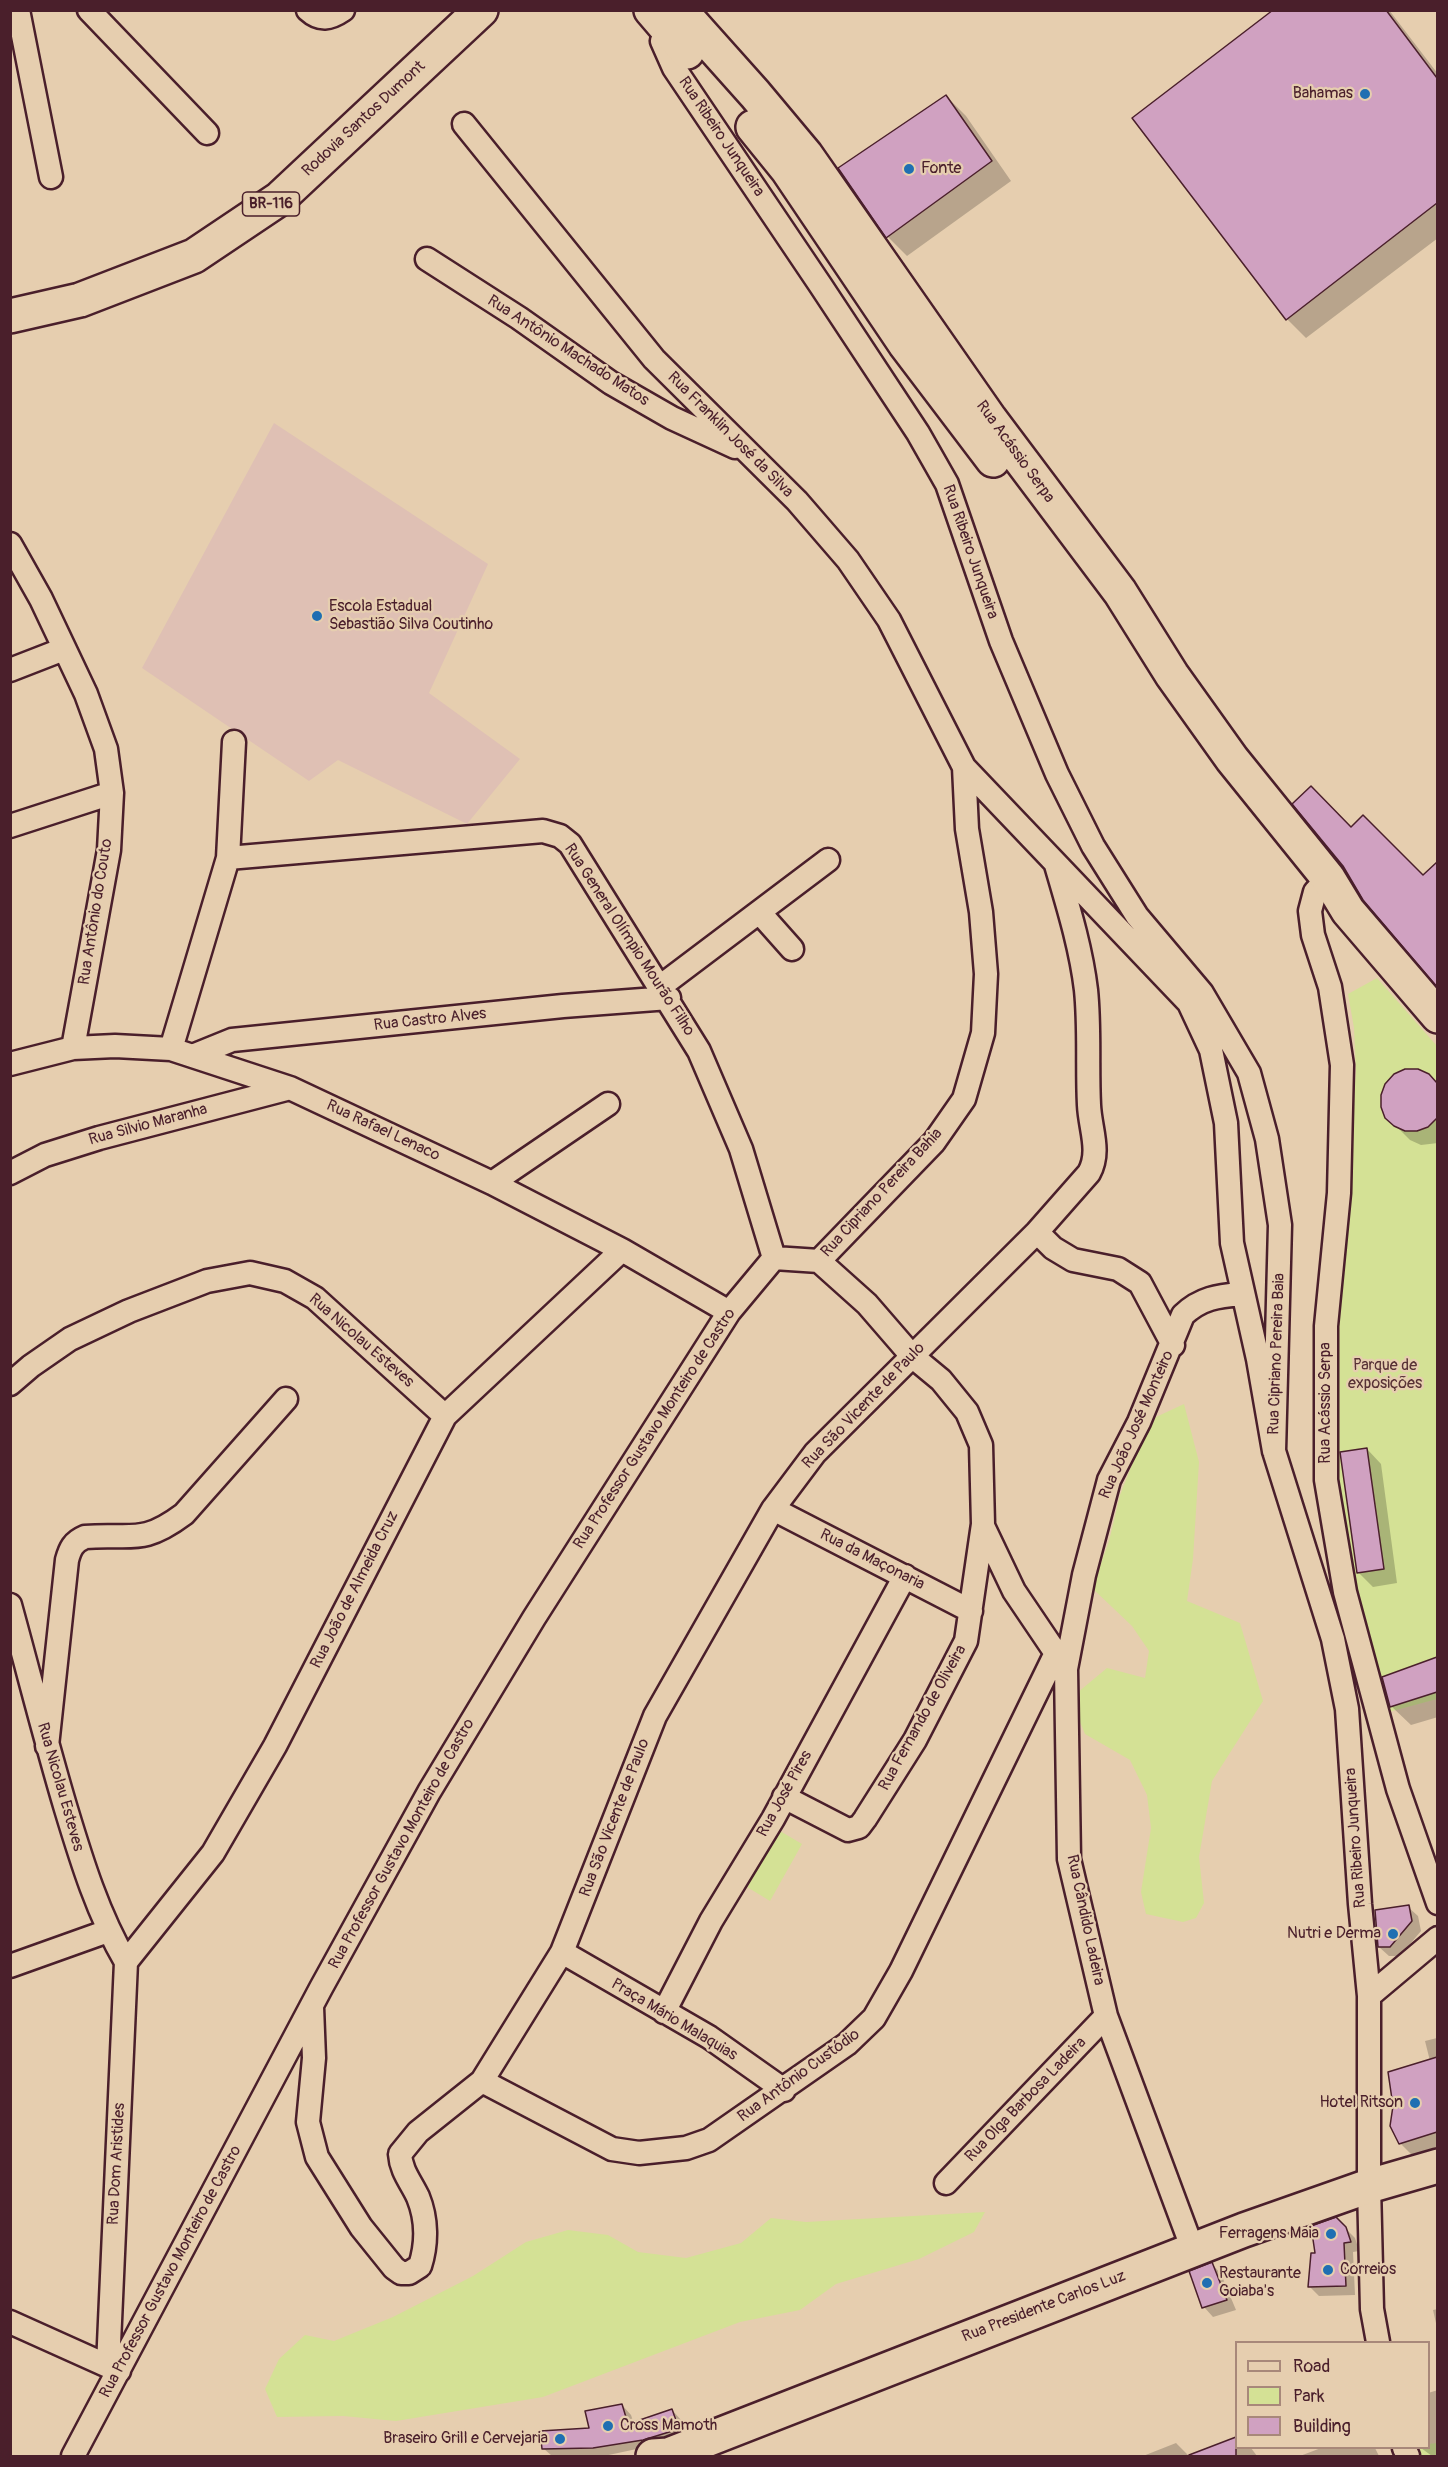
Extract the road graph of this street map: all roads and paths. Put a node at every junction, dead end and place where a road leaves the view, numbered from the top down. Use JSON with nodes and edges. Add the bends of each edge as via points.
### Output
{"nodes":[{"id":1,"x":18,"y":10,"type":"edge"},
{"id":2,"x":89,"y":10,"type":"edge"},
{"id":3,"x":343,"y":10,"type":"edge"},
{"id":4,"x":482,"y":10,"type":"edge"},
{"id":5,"x":309,"y":12,"type":"edge"},
{"id":6,"x":674,"y":15,"type":"edge"},
{"id":7,"x":464,"y":124,"type":"dead end"},
{"id":8,"x":207,"y":133,"type":"dead end"},
{"id":9,"x":51,"y":177,"type":"dead end"},
{"id":10,"x":427,"y":259,"type":"dead end"},
{"id":11,"x":10,"y":316,"type":"edge"},
{"id":12,"x":747,"y":452,"type":"junction"},
{"id":13,"x":10,"y":544,"type":"edge"},
{"id":14,"x":64,"y":650,"type":"junction"},
{"id":15,"x":10,"y":670,"type":"edge"},
{"id":16,"x":234,"y":742,"type":"dead end"},
{"id":17,"x":964,"y":766,"type":"junction"},
{"id":18,"x":111,"y":794,"type":"junction"},
{"id":19,"x":10,"y":826,"type":"edge"},
{"id":20,"x":228,"y":858,"type":"junction"},
{"id":21,"x":828,"y":860,"type":"dead end"},
{"id":22,"x":1056,"y":865,"type":"junction"},
{"id":23,"x":1322,"y":885,"type":"junction"},
{"id":24,"x":760,"y":913,"type":"junction"},
{"id":25,"x":792,"y":949,"type":"dead end"},
{"id":26,"x":665,"y":992,"type":"junction"},
{"id":27,"x":1195,"y":998,"type":"junction"},
{"id":28,"x":1437,"y":1016,"type":"edge"},
{"id":29,"x":73,"y":1048,"type":"junction"},
{"id":30,"x":171,"y":1049,"type":"junction"},
{"id":31,"x":195,"y":1055,"type":"junction"},
{"id":32,"x":10,"y":1064,"type":"edge"},
{"id":33,"x":290,"y":1088,"type":"junction"},
{"id":34,"x":608,"y":1104,"type":"dead end"},
{"id":35,"x":10,"y":1173,"type":"edge"},
{"id":36,"x":492,"y":1183,"type":"junction"},
{"id":37,"x":1037,"y":1232,"type":"junction"},
{"id":38,"x":622,"y":1250,"type":"junction"},
{"id":39,"x":774,"y":1258,"type":"junction"},
{"id":40,"x":819,"y":1261,"type":"junction"},
{"id":41,"x":1241,"y":1294,"type":"junction"},
{"id":42,"x":729,"y":1312,"type":"junction"},
{"id":43,"x":1173,"y":1345,"type":"junction"},
{"id":44,"x":912,"y":1356,"type":"junction"},
{"id":45,"x":10,"y":1384,"type":"edge"},
{"id":46,"x":286,"y":1399,"type":"dead end"},
{"id":47,"x":445,"y":1416,"type":"junction"},
{"id":48,"x":1274,"y":1451,"type":"junction"},
{"id":49,"x":773,"y":1509,"type":"junction"},
{"id":50,"x":983,"y":1524,"type":"junction"},
{"id":51,"x":905,"y":1576,"type":"junction"},
{"id":52,"x":971,"y":1611,"type":"junction"},
{"id":53,"x":12,"y":1616,"type":"edge"},
{"id":54,"x":1061,"y":1662,"type":"junction"},
{"id":55,"x":47,"y":1746,"type":"junction"},
{"id":56,"x":784,"y":1797,"type":"junction"},
{"id":57,"x":1437,"y":1904,"type":"edge"},
{"id":58,"x":108,"y":1931,"type":"junction"},
{"id":59,"x":1437,"y":1938,"type":"edge"},
{"id":60,"x":562,"y":1952,"type":"junction"},
{"id":61,"x":126,"y":1962,"type":"junction"},
{"id":62,"x":10,"y":1966,"type":"edge"},
{"id":63,"x":1369,"y":1996,"type":"junction"},
{"id":64,"x":312,"y":2007,"type":"junction"},
{"id":65,"x":664,"y":2012,"type":"junction"},
{"id":66,"x":1106,"y":2016,"type":"junction"},
{"id":67,"x":482,"y":2081,"type":"junction"},
{"id":68,"x":784,"y":2091,"type":"junction"},
{"id":69,"x":1437,"y":2166,"type":"edge"},
{"id":70,"x":946,"y":2183,"type":"dead end"},
{"id":71,"x":1369,"y":2186,"type":"junction"},
{"id":72,"x":1193,"y":2250,"type":"junction"},
{"id":73,"x":10,"y":2322,"type":"edge"},
{"id":74,"x":1378,"y":2341,"type":"edge"},
{"id":75,"x":114,"y":2369,"type":"junction"},
{"id":76,"x":664,"y":2456,"type":"edge"},
{"id":77,"x":73,"y":2457,"type":"edge"}],
"edges":[{"from":1,"to":9,"type":"street"},
{"from":2,"to":8,"type":"street"},
{"from":3,"to":5,"type":"street","via":[[332,18],[318,18]]},
{"from":4,"to":11,"type":"main road","name":"Rodovia Santos Dumont","number":"BR-116","via":[[279,199],[194,256],[80,300]]},
{"from":6,"to":23,"type":"main road","name":"Rua Acássio Serpa","via":[[787,169],[905,344],[981,426],[1172,675]]},
{"from":6,"to":27,"type":"street","name":"Rua Ribeiro Junqueira","via":[[663,41],[674,68],[918,433],[946,483],[1001,641],[1057,774],[1093,846]]},
{"from":7,"to":12,"type":"street","name":"Rua Franklin José da Silva","via":[[654,359]]},
{"from":10,"to":12,"type":"street","name":"Rua Antônio Machado Matos","via":[[611,383],[672,418]]},
{"from":12,"to":17,"type":"street","name":"Rua Franklin José da Silva","via":[[848,560],[889,620]]},
{"from":13,"to":14,"type":"street","name":"Rua Antônio do Couto","via":[[41,598]]},
{"from":14,"to":15,"type":"street"},
{"from":14,"to":18,"type":"street","name":"Rua Antônio do Couto","via":[[86,694],[106,749]]},
{"from":16,"to":20,"type":"street"},
{"from":17,"to":22,"type":"street"},
{"from":17,"to":40,"type":"street","name":"Rua Cipriano Pereira Bahia","via":[[967,829],[985,964],[983,1033],[964,1099],[934,1142]]},
{"from":18,"to":19,"type":"street"},
{"from":18,"to":29,"type":"street","name":"Rua Antônio do Couto","via":[[109,850]]},
{"from":20,"to":26,"type":"street","name":"Rua General Olímpio Mourão Filho","via":[[543,831],[560,836],[570,844]]},
{"from":20,"to":30,"type":"street"},
{"from":21,"to":24,"type":"street"},
{"from":22,"to":27,"type":"street"},
{"from":22,"to":37,"type":"street","name":"Rua São Vicente de Paulo","via":[[1076,936],[1085,987],[1089,1109],[1096,1155],[1089,1173]]},
{"from":23,"to":28,"type":"main road"},
{"from":23,"to":57,"type":"street","name":"Rua Acássio Serpa","via":[[1310,911],[1313,935],[1330,987],[1342,1065],[1339,1193],[1326,1326],[1326,1480],[1351,1614],[1398,1789]]},
{"from":24,"to":25,"type":"street"},
{"from":24,"to":26,"type":"street"},
{"from":26,"to":31,"type":"street","name":"Rua Castro Alves","via":[[232,1040]]},
{"from":26,"to":39,"type":"street","name":"Rua General Olímpio Mourão Filho","via":[[699,1051],[741,1149]]},
{"from":27,"to":41,"type":"street","name":"Rua Cipriano Pereira Baia","via":[[1211,1050],[1226,1123],[1232,1242]]},
{"from":27,"to":48,"type":"street","name":"Rua Cipriano Pereira Baia","via":[[1249,1073],[1267,1139],[1280,1225]]},
{"from":29,"to":30,"type":"street","name":"Rua Rafael Lenaco"},
{"from":29,"to":32,"type":"street","name":"Rua Rafael Lenaco"},
{"from":30,"to":31,"type":"street","name":"Rua Rafael Lenaco"},
{"from":31,"to":33,"type":"street","name":"Rua Rafael Lenaco"},
{"from":33,"to":35,"type":"street","name":"Rua Silvio Maranha","via":[[99,1138],[45,1155]]},
{"from":33,"to":36,"type":"street","name":"Rua Rafael Lenaco"},
{"from":34,"to":36,"type":"street"},
{"from":36,"to":38,"type":"street","name":"Rua Rafael Lenaco"},
{"from":37,"to":43,"type":"street","via":[[1073,1260],[1118,1269],[1140,1283]]},
{"from":37,"to":44,"type":"street","name":"Rua São Vicente de Paulo"},
{"from":38,"to":42,"type":"street","name":"Rua Rafael Lenaco"},
{"from":38,"to":47,"type":"street","name":"Rua João de Almeida Cruz"},
{"from":39,"to":40,"type":"street","name":"Rua Cipriano Pereira Bahia"},
{"from":39,"to":42,"type":"street","name":"Rua Professor Gustavo Monteiro de Castro"},
{"from":40,"to":44,"type":"street","name":"Rua Fernando de Oliveira","via":[[867,1304]]},
{"from":41,"to":43,"type":"street","name":"Rua João José Monteiro","via":[[1213,1297],[1195,1304],[1183,1315]]},
{"from":41,"to":48,"type":"street","name":"Rua Cipriano Pereira Baia","via":[[1258,1359]]},
{"from":42,"to":64,"type":"street","name":"Rua Professor Gustavo Monteiro de Castro","via":[[534,1618],[429,1792]]},
{"from":43,"to":54,"type":"street","name":"Rua João José Monteiro","via":[[1109,1480]]},
{"from":44,"to":49,"type":"street","name":"Rua São Vicente de Paulo","via":[[815,1452]]},
{"from":44,"to":50,"type":"street","name":"Rua Fernando de Oliveira","via":[[941,1380],[968,1412],[981,1445]]},
{"from":45,"to":47,"type":"street","name":"Rua Nicolau Esteves","via":[[70,1340],[129,1311],[207,1281],[250,1273],[285,1281],[315,1298]]},
{"from":46,"to":55,"type":"street","via":[[184,1514],[166,1527],[133,1538],[85,1537],[71,1548]]},
{"from":47,"to":61,"type":"street","name":"Rua João de Almeida Cruz","via":[[275,1746],[213,1853]]},
{"from":48,"to":63,"type":"street","name":"Rua Ribeiro Junqueira","via":[[1333,1639],[1347,1709]]},
{"from":49,"to":51,"type":"street","name":"Rua da Maçonaria"},
{"from":49,"to":60,"type":"street","name":"Rua São Vicente de Paulo","via":[[655,1716]]},
{"from":50,"to":52,"type":"street","name":"Rua Fernando de Oliveira"},
{"from":50,"to":54,"type":"street","via":[[1014,1591]]},
{"from":51,"to":52,"type":"street","name":"Rua da Maçonaria"},
{"from":51,"to":56,"type":"street","name":"Rua José Pires"},
{"from":52,"to":56,"type":"street","name":"Rua Fernando de Oliveira","via":[[966,1641],[915,1740],[859,1827],[848,1830]]},
{"from":53,"to":55,"type":"street","name":"Rua Nicolau Esteves"},
{"from":54,"to":66,"type":"street","name":"Rua Cândido Ladeira","via":[[1069,1859]]},
{"from":54,"to":68,"type":"street","name":"Rua Antônio Custódio","via":[[874,2018],[847,2044]]},
{"from":55,"to":58,"type":"street","name":"Rua Nicolau Esteves","via":[[83,1868]]},
{"from":56,"to":65,"type":"street","name":"Rua José Pires","via":[[711,1921]]},
{"from":58,"to":61,"type":"street","name":"Rua Nicolau Esteves"},
{"from":58,"to":62,"type":"street"},
{"from":59,"to":63,"type":"street"},
{"from":60,"to":65,"type":"street","name":"Praça Mário Malaquias"},
{"from":60,"to":67,"type":"street","name":"Rua São Vicente de Paulo"},
{"from":61,"to":75,"type":"street","name":"Rua Dom Aristides"},
{"from":63,"to":71,"type":"street","name":"Rua Ribeiro Junqueira"},
{"from":64,"to":67,"type":"street","name":"Rua São Vicente de Paulo","via":[[314,2058],[308,2122],[317,2157],[361,2227],[401,2273],[420,2266],[426,2224],[418,2198],[400,2166],[400,2154],[418,2132]]},
{"from":64,"to":75,"type":"street","name":"Rua Professor Gustavo Monteiro de Castro"},
{"from":65,"to":68,"type":"street","name":"Praça Mário Malaquias","via":[[709,2037]]},
{"from":66,"to":70,"type":"street","name":"Rua Olga Barbosa Ladeira"},
{"from":66,"to":72,"type":"street","name":"Rua Cândido Ladeira"},
{"from":67,"to":68,"type":"street","name":"Rua Antônio Custódio","via":[[612,2149],[639,2153],[686,2148],[709,2140]]},
{"from":69,"to":71,"type":"main road","name":"Rua Presidente Carlos Luz"},
{"from":71,"to":72,"type":"main road","name":"Rua Presidente Carlos Luz"},
{"from":71,"to":74,"type":"street","name":"Rua Ribeiro Junqueira","via":[[1372,2309]]},
{"from":72,"to":76,"type":"main road","name":"Rua Presidente Carlos Luz"},
{"from":73,"to":75,"type":"street"},
{"from":75,"to":77,"type":"street","name":"Rua Professor Gustavo Monteiro de Castro"}]}
